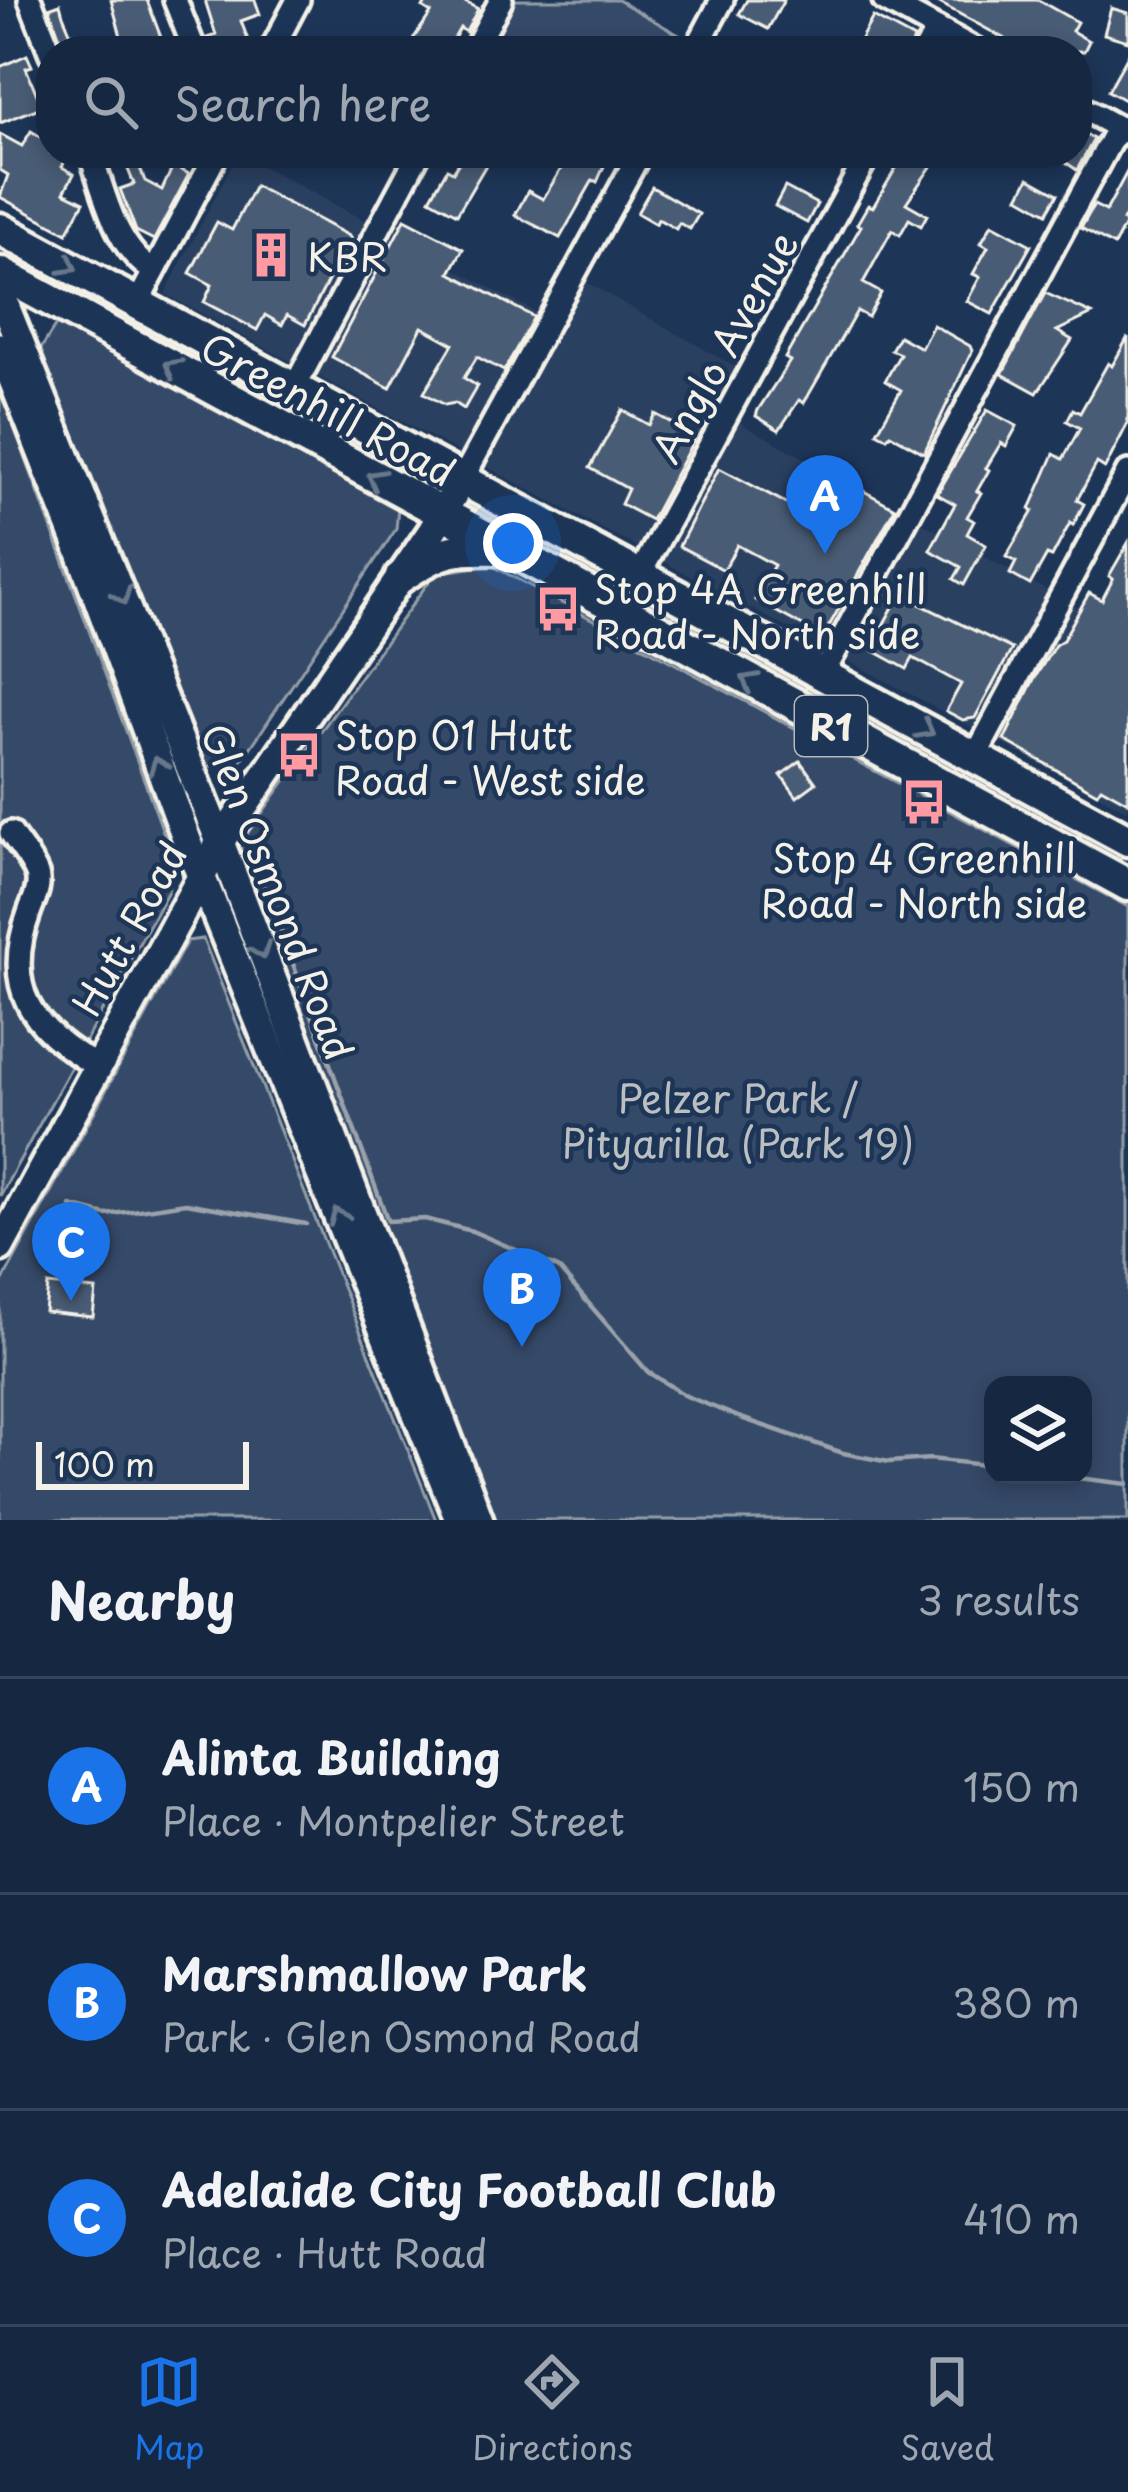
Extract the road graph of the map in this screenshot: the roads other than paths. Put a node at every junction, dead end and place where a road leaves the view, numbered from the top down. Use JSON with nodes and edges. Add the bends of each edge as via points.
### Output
{"nodes":[{"id":1,"x":30,"y":0,"type":"edge"},
{"id":2,"x":175,"y":0,"type":"edge"},
{"id":3,"x":298,"y":0,"type":"edge"},
{"id":4,"x":501,"y":0,"type":"edge"},
{"id":5,"x":722,"y":0,"type":"edge"},
{"id":6,"x":884,"y":0,"type":"edge"},
{"id":7,"x":937,"y":29,"type":"junction"},
{"id":8,"x":44,"y":36,"type":"edge"},
{"id":9,"x":189,"y":36,"type":"edge"},
{"id":10,"x":279,"y":36,"type":"edge"},
{"id":11,"x":482,"y":36,"type":"edge"},
{"id":12,"x":703,"y":36,"type":"edge"},
{"id":13,"x":933,"y":36,"type":"edge"},
{"id":14,"x":950,"y":36,"type":"edge"},
{"id":15,"x":1092,"y":113,"type":"edge"},
{"id":16,"x":1123,"y":130,"type":"edge"},
{"id":17,"x":96,"y":168,"type":"edge"},
{"id":18,"x":209,"y":168,"type":"edge"},
{"id":19,"x":411,"y":168,"type":"edge"},
{"id":20,"x":632,"y":168,"type":"edge"},
{"id":21,"x":861,"y":168,"type":"edge"},
{"id":22,"x":0,"y":229,"type":"edge"},
{"id":23,"x":154,"y":272,"type":"junction"},
{"id":24,"x":0,"y":273,"type":"edge"},
{"id":25,"x":0,"y":293,"type":"edge"},
{"id":26,"x":138,"y":302,"type":"junction"},
{"id":27,"x":0,"y":347,"type":"edge"},
{"id":28,"x":294,"y":388,"type":"junction"},
{"id":29,"x":275,"y":424,"type":"junction"},
{"id":30,"x":1128,"y":472,"type":"edge"},
{"id":31,"x":463,"y":478,"type":"junction"},
{"id":32,"x":443,"y":514,"type":"junction"},
{"id":33,"x":566,"y":534,"type":"junction"},
{"id":34,"x":508,"y":549,"type":"junction"},
{"id":35,"x":552,"y":573,"type":"junction"},
{"id":36,"x":640,"y":574,"type":"junction"},
{"id":37,"x":401,"y":577,"type":"junction"},
{"id":38,"x":823,"y":674,"type":"junction"},
{"id":39,"x":864,"y":697,"type":"junction"},
{"id":40,"x":846,"y":734,"type":"junction"},
{"id":41,"x":975,"y":757,"type":"junction"},
{"id":42,"x":1054,"y":800,"type":"junction"},
{"id":43,"x":11,"y":833,"type":"dead end"},
{"id":44,"x":1120,"y":836,"type":"edge"},
{"id":45,"x":220,"y":842,"type":"junction"},
{"id":46,"x":1051,"y":844,"type":"junction"},
{"id":47,"x":200,"y":874,"type":"junction"},
{"id":48,"x":1120,"y":880,"type":"edge"},
{"id":49,"x":97,"y":1066,"type":"junction"},
{"id":50,"x":0,"y":1247,"type":"edge"},
{"id":51,"x":388,"y":1313,"type":"junction"},
{"id":52,"x":459,"y":1520,"type":"edge"},
{"id":53,"x":479,"y":1520,"type":"edge"}],
"edges":[{"from":1,"to":8,"type":"street"},
{"from":2,"to":9,"type":"street"},
{"from":3,"to":10,"type":"street"},
{"from":4,"to":11,"type":"street"},
{"from":5,"to":12,"type":"street"},
{"from":6,"to":7,"type":"street"},
{"from":7,"to":13,"type":"street"},
{"from":7,"to":14,"type":"street"},
{"from":15,"to":16,"type":"street"},
{"from":16,"to":38,"type":"street"},
{"from":17,"to":23,"type":"street","via":[[127,248]]},
{"from":18,"to":23,"type":"street"},
{"from":19,"to":28,"type":"street"},
{"from":20,"to":31,"type":"street"},
{"from":21,"to":36,"type":"street","name":"Anglo Avenue"},
{"from":22,"to":26,"type":"highway","name":"Greenhill Road","number":"R1","one_way":true},
{"from":23,"to":26,"type":"street"},
{"from":29,"to":24,"type":"highway","name":"Greenhill Road","number":"R1","one_way":true},
{"from":25,"to":45,"type":"main road","name":"Glen Osmond Road","one_way":true},
{"from":26,"to":28,"type":"highway","name":"Greenhill Road","number":"R1"},
{"from":47,"to":27,"type":"main road","name":"Glen Osmond Road","one_way":true},
{"from":28,"to":29,"type":"highway"},
{"from":28,"to":31,"type":"highway","name":"Greenhill Road","number":"R1"},
{"from":32,"to":29,"type":"highway","name":"Greenhill Road","number":"R1","one_way":true},
{"from":30,"to":41,"type":"street"},
{"from":31,"to":32,"type":"main road","name":"Hutt Road"},
{"from":31,"to":33,"type":"highway","name":"Greenhill Road","number":"R1"},
{"from":32,"to":34,"type":"highway","name":"Greenhill Road","number":"R1"},
{"from":32,"to":37,"type":"main road","name":"Hutt Road"},
{"from":33,"to":35,"type":"highway"},
{"from":33,"to":36,"type":"highway","name":"Greenhill Road","number":"R1"},
{"from":34,"to":35,"type":"highway","name":"Greenhill Road","number":"R1"},
{"from":34,"to":37,"type":"highway","via":[[436,554]]},
{"from":40,"to":35,"type":"highway","name":"Greenhill Road","number":"R1","one_way":true},
{"from":36,"to":38,"type":"highway","name":"Greenhill Road","number":"R1"},
{"from":37,"to":45,"type":"main road","name":"Hutt Road"},
{"from":38,"to":39,"type":"highway","name":"Greenhill Road","number":"R1"},
{"from":39,"to":40,"type":"highway","via":[[847,711]]},
{"from":39,"to":41,"type":"highway","name":"Greenhill Road","number":"R1","one_way":true},
{"from":40,"to":46,"type":"highway","name":"Greenhill Road","number":"R1"},
{"from":41,"to":42,"type":"highway","name":"Greenhill Road","number":"R1"},
{"from":42,"to":44,"type":"highway","name":"Greenhill Road","number":"R1"},
{"from":42,"to":46,"type":"highway","via":[[1064,831]]},
{"from":43,"to":49,"type":"street","via":[[37,874],[20,956],[26,1005],[62,1047]]},
{"from":44,"to":48,"type":"highway","via":[[1100,836],[1092,848]]},
{"from":45,"to":47,"type":"main road","name":"Hutt Road"},
{"from":45,"to":51,"type":"main road","name":"Glen Osmond Road","one_way":true},
{"from":46,"to":48,"type":"highway","name":"Greenhill Road","number":"R1"},
{"from":47,"to":49,"type":"main road","name":"Hutt Road"},
{"from":51,"to":47,"type":"main road","name":"Glen Osmond Road","one_way":true},
{"from":49,"to":50,"type":"main road","name":"Hutt Road"},
{"from":51,"to":52,"type":"main road","name":"Glen Osmond Road"},
{"from":51,"to":53,"type":"main road","name":"Glen Osmond Road"}]}
